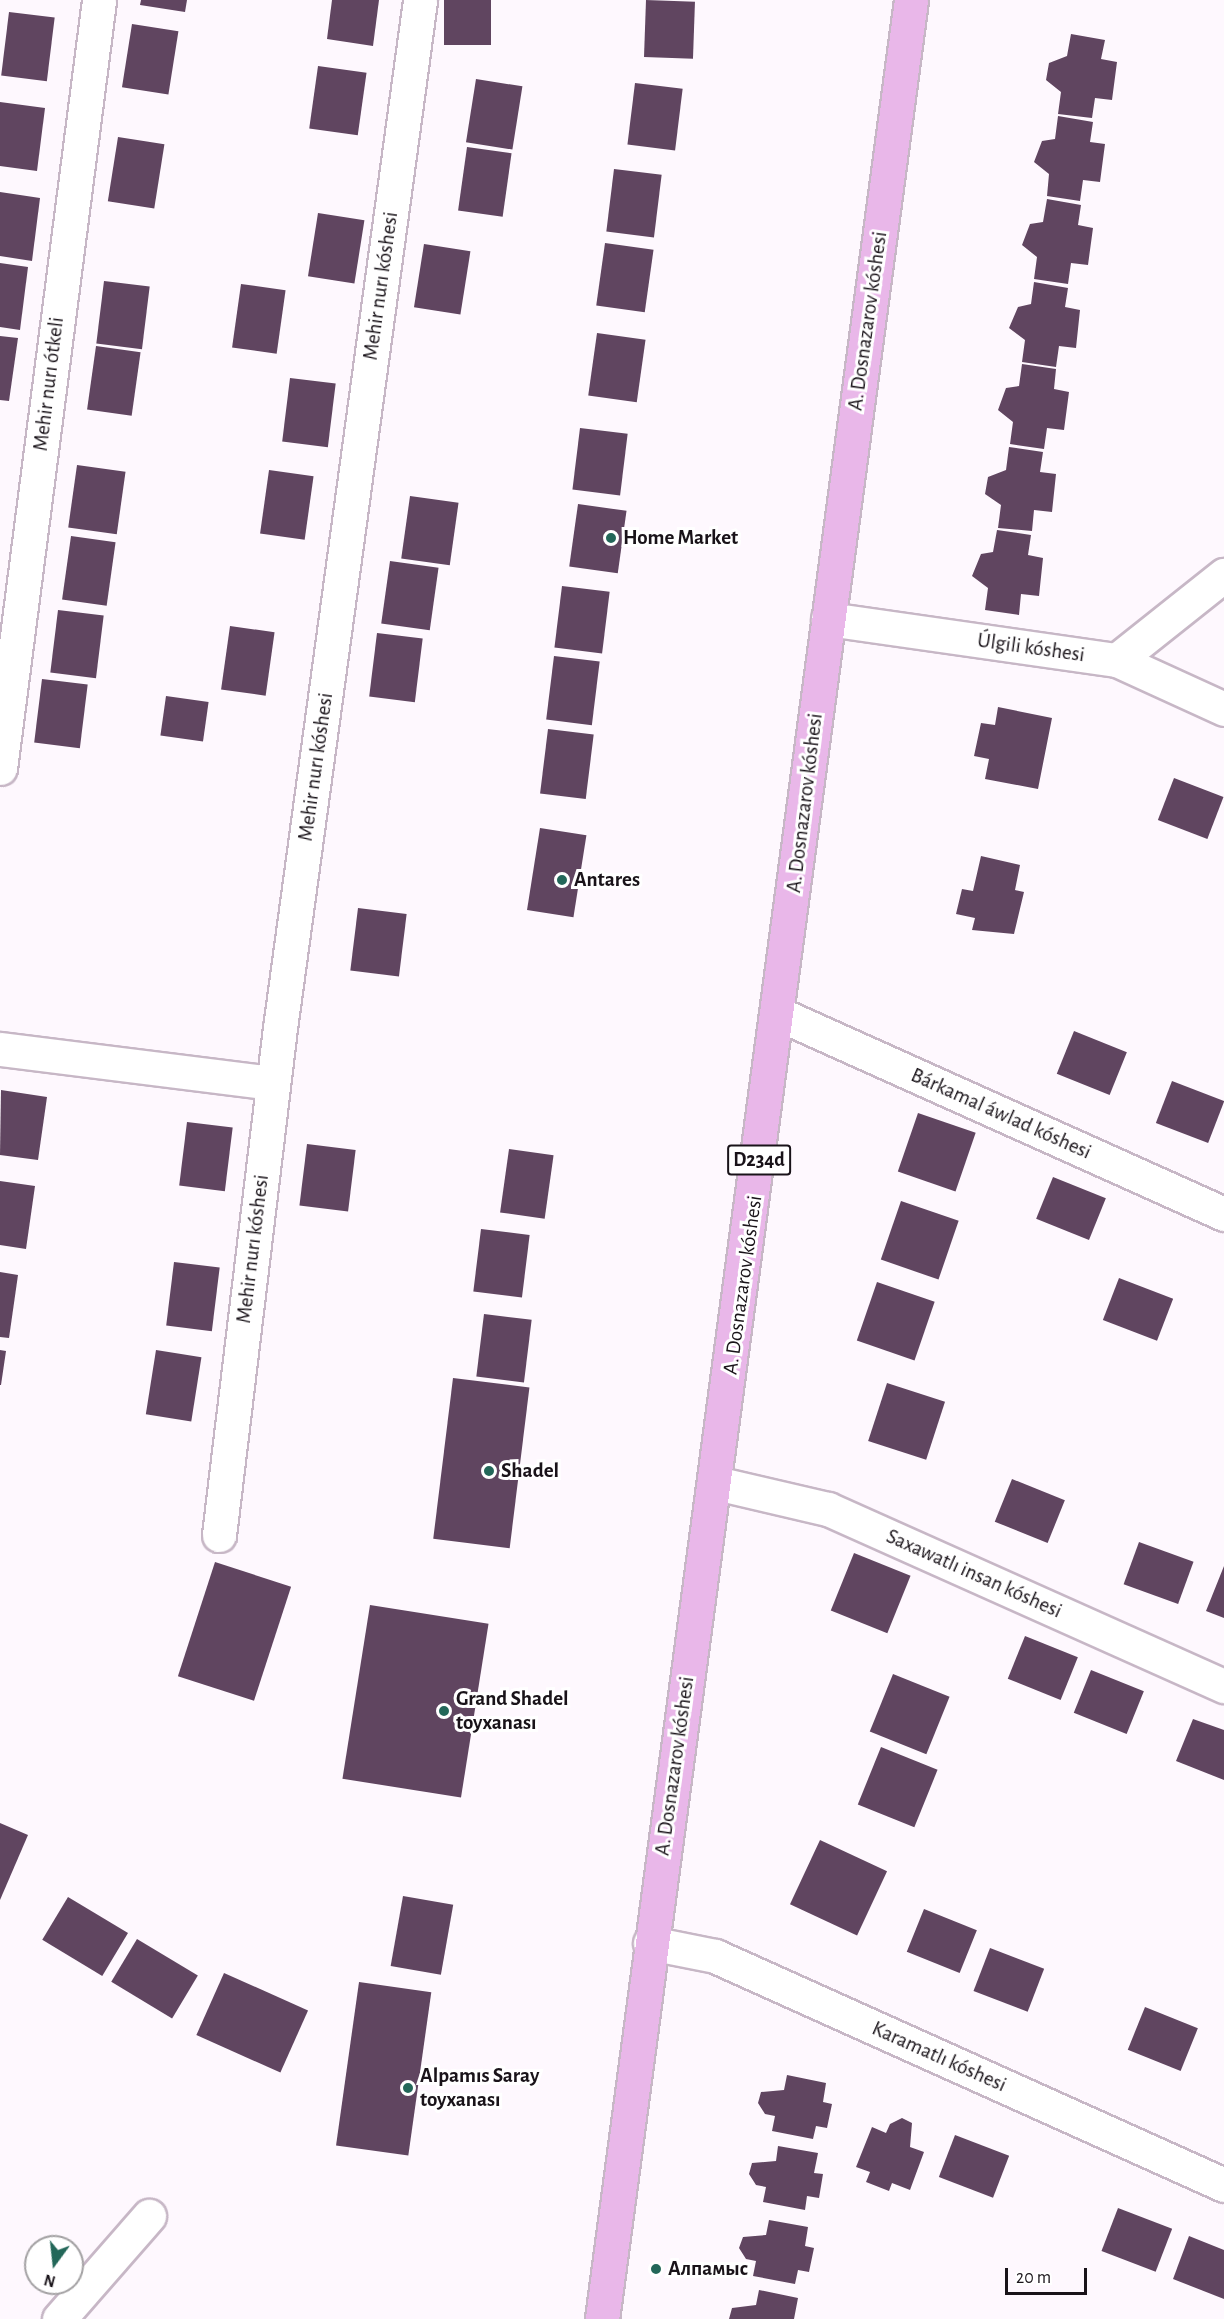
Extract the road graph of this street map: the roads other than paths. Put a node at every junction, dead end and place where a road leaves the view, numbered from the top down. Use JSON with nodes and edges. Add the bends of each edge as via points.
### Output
{"nodes":[{"id":1,"x":99,"y":0,"type":"edge"},
{"id":2,"x":420,"y":0,"type":"edge"},
{"id":3,"x":911,"y":0,"type":"edge"},
{"id":4,"x":1224,"y":574,"type":"edge"},
{"id":5,"x":828,"y":619,"type":"junction"},
{"id":6,"x":1117,"y":660,"type":"junction"},
{"id":7,"x":1224,"y":709,"type":"edge"},
{"id":8,"x":0,"y":768,"type":"edge"},
{"id":9,"x":778,"y":1014,"type":"junction"},
{"id":10,"x":0,"y":1049,"type":"edge"},
{"id":11,"x":273,"y":1083,"type":"junction"},
{"id":12,"x":1224,"y":1214,"type":"edge"},
{"id":13,"x":716,"y":1483,"type":"junction"},
{"id":14,"x":219,"y":1536,"type":"dead end"},
{"id":15,"x":1224,"y":1686,"type":"edge"},
{"id":16,"x":650,"y":1943,"type":"junction"},
{"id":17,"x":1224,"y":2186,"type":"edge"},
{"id":18,"x":149,"y":2216,"type":"dead end"},
{"id":19,"x":59,"y":2319,"type":"edge"},
{"id":20,"x":602,"y":2319,"type":"edge"}],
"edges":[{"from":1,"to":8,"type":"street","name":"Mehir nurı ótkeli"},
{"from":2,"to":11,"type":"street","name":"Mehir nurı kóshesi"},
{"from":3,"to":5,"type":"main road","name":"A. Dosnazarov kóshesi","number":"D234d"},
{"from":4,"to":6,"type":"street"},
{"from":5,"to":6,"type":"street","name":"Úlgili kóshesi"},
{"from":5,"to":9,"type":"main road","name":"A. Dosnazarov kóshesi","number":"D234d"},
{"from":6,"to":7,"type":"street","name":"Úlgili kóshesi"},
{"from":9,"to":12,"type":"street","name":"Bárkamal áwlad kóshesi"},
{"from":9,"to":13,"type":"main road","name":"A. Dosnazarov kóshesi","number":"D234d"},
{"from":10,"to":11,"type":"street"},
{"from":11,"to":14,"type":"street","name":"Mehir nurı kóshesi"},
{"from":13,"to":15,"type":"street","name":"Saxawatlı insan kóshesi","via":[[828,1509]]},
{"from":13,"to":16,"type":"main road","name":"A. Dosnazarov kóshesi","number":"D234d"},
{"from":16,"to":17,"type":"street","name":"Karamatlı kóshesi","via":[[715,1956]]},
{"from":16,"to":20,"type":"main road","name":"A. Dosnazarov kóshesi","number":"D234d"},
{"from":18,"to":19,"type":"street"}]}
